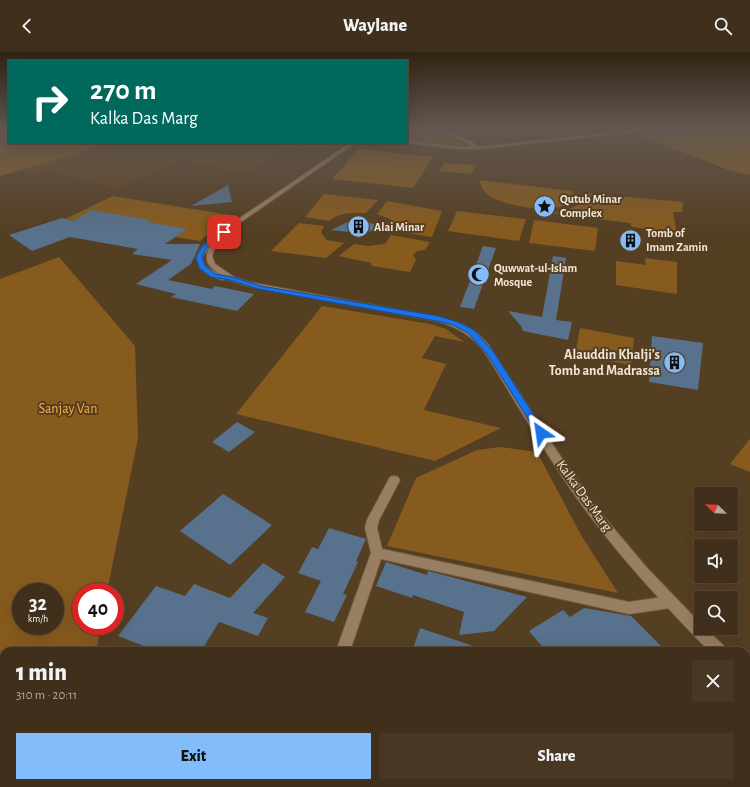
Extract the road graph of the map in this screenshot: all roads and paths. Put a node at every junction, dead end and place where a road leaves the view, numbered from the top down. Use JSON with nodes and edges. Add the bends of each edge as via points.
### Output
{"nodes":[{"id":1,"x":325,"y":162,"type":"edge"},
{"id":2,"x":394,"y":480,"type":"dead end"},
{"id":3,"x":377,"y":553,"type":"junction"},
{"id":4,"x":670,"y":602,"type":"junction"},
{"id":5,"x":344,"y":647,"type":"edge"},
{"id":6,"x":715,"y":647,"type":"edge"}],
"edges":[{"from":1,"to":4,"type":"street","name":"Kalka Das Marg","via":[[209,243],[199,257],[202,267],[214,275],[260,288],[438,319],[455,323],[471,331],[490,353],[575,487]]},
{"from":2,"to":3,"type":"street","via":[[371,528]]},
{"from":3,"to":4,"type":"street","via":[[629,608]]},
{"from":3,"to":5,"type":"street"},
{"from":4,"to":6,"type":"street","name":"Kalka Das Marg"}]}
